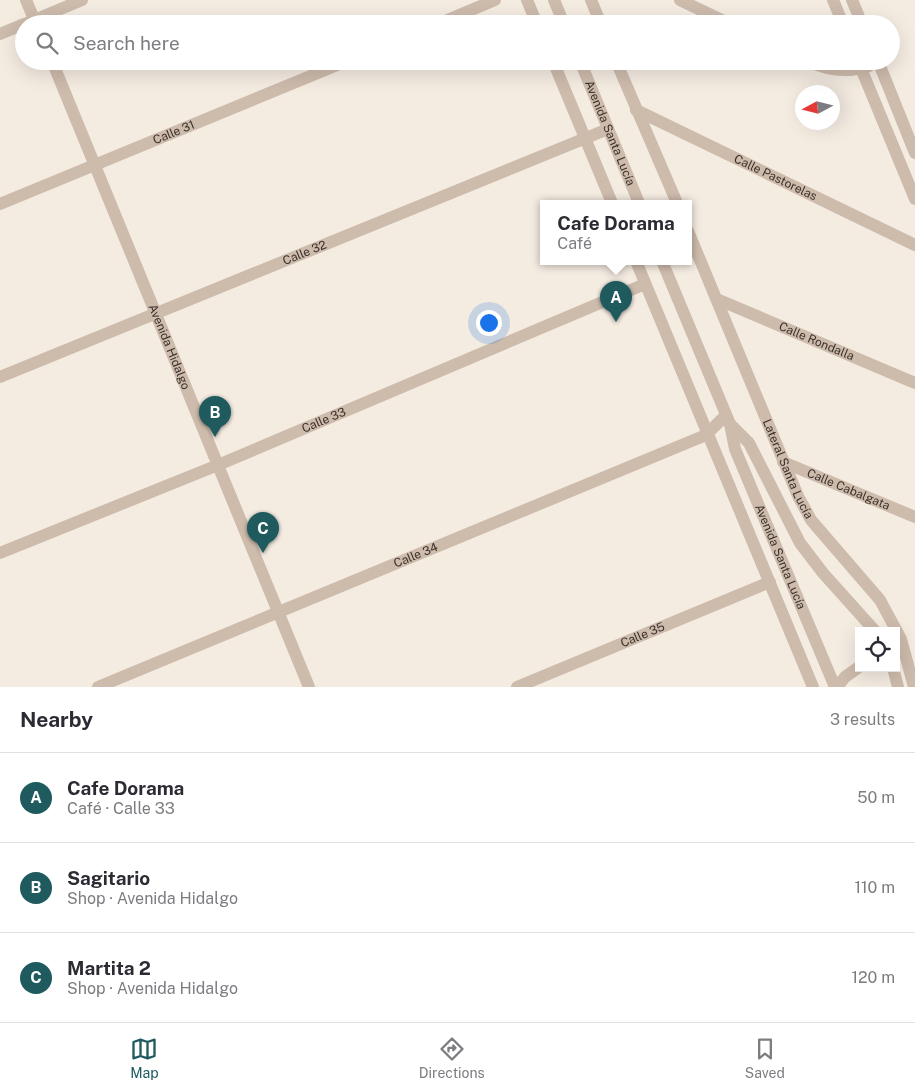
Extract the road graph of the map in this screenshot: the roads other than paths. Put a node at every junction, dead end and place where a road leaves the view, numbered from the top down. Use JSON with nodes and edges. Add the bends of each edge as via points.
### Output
{"nodes":[{"id":1,"x":26,"y":0,"type":"edge"},
{"id":2,"x":82,"y":0,"type":"edge"},
{"id":3,"x":495,"y":0,"type":"edge"},
{"id":4,"x":527,"y":0,"type":"edge"},
{"id":5,"x":554,"y":0,"type":"edge"},
{"id":6,"x":591,"y":0,"type":"edge"},
{"id":7,"x":680,"y":0,"type":"edge"},
{"id":8,"x":832,"y":0,"type":"edge"},
{"id":9,"x":852,"y":0,"type":"edge"},
{"id":10,"x":29,"y":15,"type":"edge"},
{"id":11,"x":48,"y":15,"type":"edge"},
{"id":12,"x":459,"y":15,"type":"edge"},
{"id":13,"x":533,"y":15,"type":"edge"},
{"id":14,"x":560,"y":15,"type":"edge"},
{"id":15,"x":597,"y":15,"type":"edge"},
{"id":16,"x":711,"y":15,"type":"edge"},
{"id":17,"x":838,"y":15,"type":"edge"},
{"id":18,"x":858,"y":15,"type":"edge"},
{"id":19,"x":15,"y":28,"type":"edge"},
{"id":20,"x":0,"y":34,"type":"edge"},
{"id":21,"x":56,"y":70,"type":"edge"},
{"id":22,"x":326,"y":70,"type":"edge"},
{"id":23,"x":557,"y":70,"type":"edge"},
{"id":24,"x":584,"y":70,"type":"edge"},
{"id":25,"x":620,"y":70,"type":"edge"},
{"id":26,"x":862,"y":70,"type":"edge"},
{"id":27,"x":881,"y":70,"type":"edge"},
{"id":28,"x":636,"y":110,"type":"junction"},
{"id":29,"x":608,"y":129,"type":"junction"},
{"id":30,"x":585,"y":138,"type":"junction"},
{"id":31,"x":915,"y":153,"type":"edge"},
{"id":32,"x":96,"y":166,"type":"junction"},
{"id":33,"x":915,"y":199,"type":"edge"},
{"id":34,"x":611,"y":200,"type":"edge"},
{"id":35,"x":638,"y":200,"type":"edge"},
{"id":36,"x":675,"y":200,"type":"edge"},
{"id":37,"x":0,"y":204,"type":"edge"},
{"id":38,"x":692,"y":240,"type":"edge"},
{"id":39,"x":915,"y":245,"type":"edge"},
{"id":40,"x":638,"y":265,"type":"edge"},
{"id":41,"x":664,"y":265,"type":"edge"},
{"id":42,"x":645,"y":284,"type":"junction"},
{"id":43,"x":719,"y":300,"type":"junction"},
{"id":44,"x":156,"y":313,"type":"junction"},
{"id":45,"x":0,"y":376,"type":"edge"},
{"id":46,"x":915,"y":383,"type":"edge"},
{"id":47,"x":728,"y":419,"type":"junction"},
{"id":48,"x":706,"y":435,"type":"junction"},
{"id":49,"x":783,"y":462,"type":"junction"},
{"id":50,"x":218,"y":465,"type":"junction"},
{"id":51,"x":915,"y":517,"type":"edge"},
{"id":52,"x":0,"y":553,"type":"edge"},
{"id":53,"x":770,"y":582,"type":"junction"},
{"id":54,"x":278,"y":611,"type":"junction"},
{"id":55,"x":871,"y":627,"type":"edge"},
{"id":56,"x":906,"y":660,"type":"edge"},
{"id":57,"x":855,"y":670,"type":"edge"},
{"id":58,"x":894,"y":672,"type":"edge"},
{"id":59,"x":98,"y":687,"type":"edge"},
{"id":60,"x":309,"y":687,"type":"edge"},
{"id":61,"x":516,"y":687,"type":"edge"},
{"id":62,"x":813,"y":687,"type":"edge"},
{"id":63,"x":836,"y":687,"type":"edge"},
{"id":64,"x":898,"y":687,"type":"edge"},
{"id":65,"x":914,"y":687,"type":"edge"}],
"edges":[{"from":1,"to":10,"type":"street"},
{"from":2,"to":11,"type":"street"},
{"from":3,"to":12,"type":"street"},
{"from":4,"to":13,"type":"street"},
{"from":5,"to":14,"type":"street"},
{"from":6,"to":15,"type":"street"},
{"from":7,"to":16,"type":"street"},
{"from":8,"to":17,"type":"street"},
{"from":9,"to":18,"type":"street"},
{"from":19,"to":20,"type":"street"},
{"from":21,"to":32,"type":"street","name":"Avenida Hidalgo"},
{"from":22,"to":32,"type":"street","name":"Calle 31"},
{"from":23,"to":30,"type":"street"},
{"from":24,"to":29,"type":"street","name":"Avenida Santa Lucía"},
{"from":25,"to":28,"type":"street"},
{"from":26,"to":33,"type":"street"},
{"from":27,"to":31,"type":"street"},
{"from":28,"to":36,"type":"street"},
{"from":28,"to":39,"type":"street","name":"Calle Pastorelas"},
{"from":29,"to":30,"type":"street","name":"Calle 32"},
{"from":29,"to":35,"type":"street","name":"Avenida Santa Lucía"},
{"from":30,"to":34,"type":"street"},
{"from":30,"to":44,"type":"street","name":"Calle 32"},
{"from":32,"to":37,"type":"street","name":"Calle 31"},
{"from":32,"to":44,"type":"street","name":"Avenida Hidalgo"},
{"from":38,"to":43,"type":"street","name":"Lateral Santa Lucía"},
{"from":40,"to":42,"type":"street"},
{"from":41,"to":47,"type":"street","name":"Avenida Santa Lucía"},
{"from":42,"to":48,"type":"street"},
{"from":42,"to":50,"type":"street","name":"Calle 33"},
{"from":43,"to":46,"type":"street","name":"Calle Rondalla"},
{"from":43,"to":49,"type":"street","name":"Lateral Santa Lucía"},
{"from":44,"to":45,"type":"street","name":"Calle 32"},
{"from":44,"to":50,"type":"street","name":"Avenida Hidalgo"},
{"from":47,"to":48,"type":"street","name":"Calle 34"},
{"from":47,"to":55,"type":"street","name":"Avenida Santa Lucía","via":[[749,443],[800,543]]},
{"from":47,"to":63,"type":"street","name":"Avenida Santa Lucía","via":[[735,449]]},
{"from":48,"to":53,"type":"street"},
{"from":48,"to":54,"type":"street","name":"Calle 34"},
{"from":49,"to":51,"type":"street","name":"Calle Cabalgata"},
{"from":49,"to":56,"type":"street","name":"Lateral Santa Lucía","via":[[811,520],[880,600],[902,639]]},
{"from":50,"to":52,"type":"street","name":"Calle 33"},
{"from":50,"to":54,"type":"street","name":"Avenida Hidalgo"},
{"from":53,"to":61,"type":"street","name":"Calle 35"},
{"from":53,"to":62,"type":"street"},
{"from":54,"to":59,"type":"street","name":"Calle 34"},
{"from":54,"to":60,"type":"street","name":"Avenida Hidalgo"},
{"from":56,"to":65,"type":"street","name":"Lateral Santa Lucía"},
{"from":57,"to":63,"type":"street"},
{"from":58,"to":64,"type":"street"}]}
